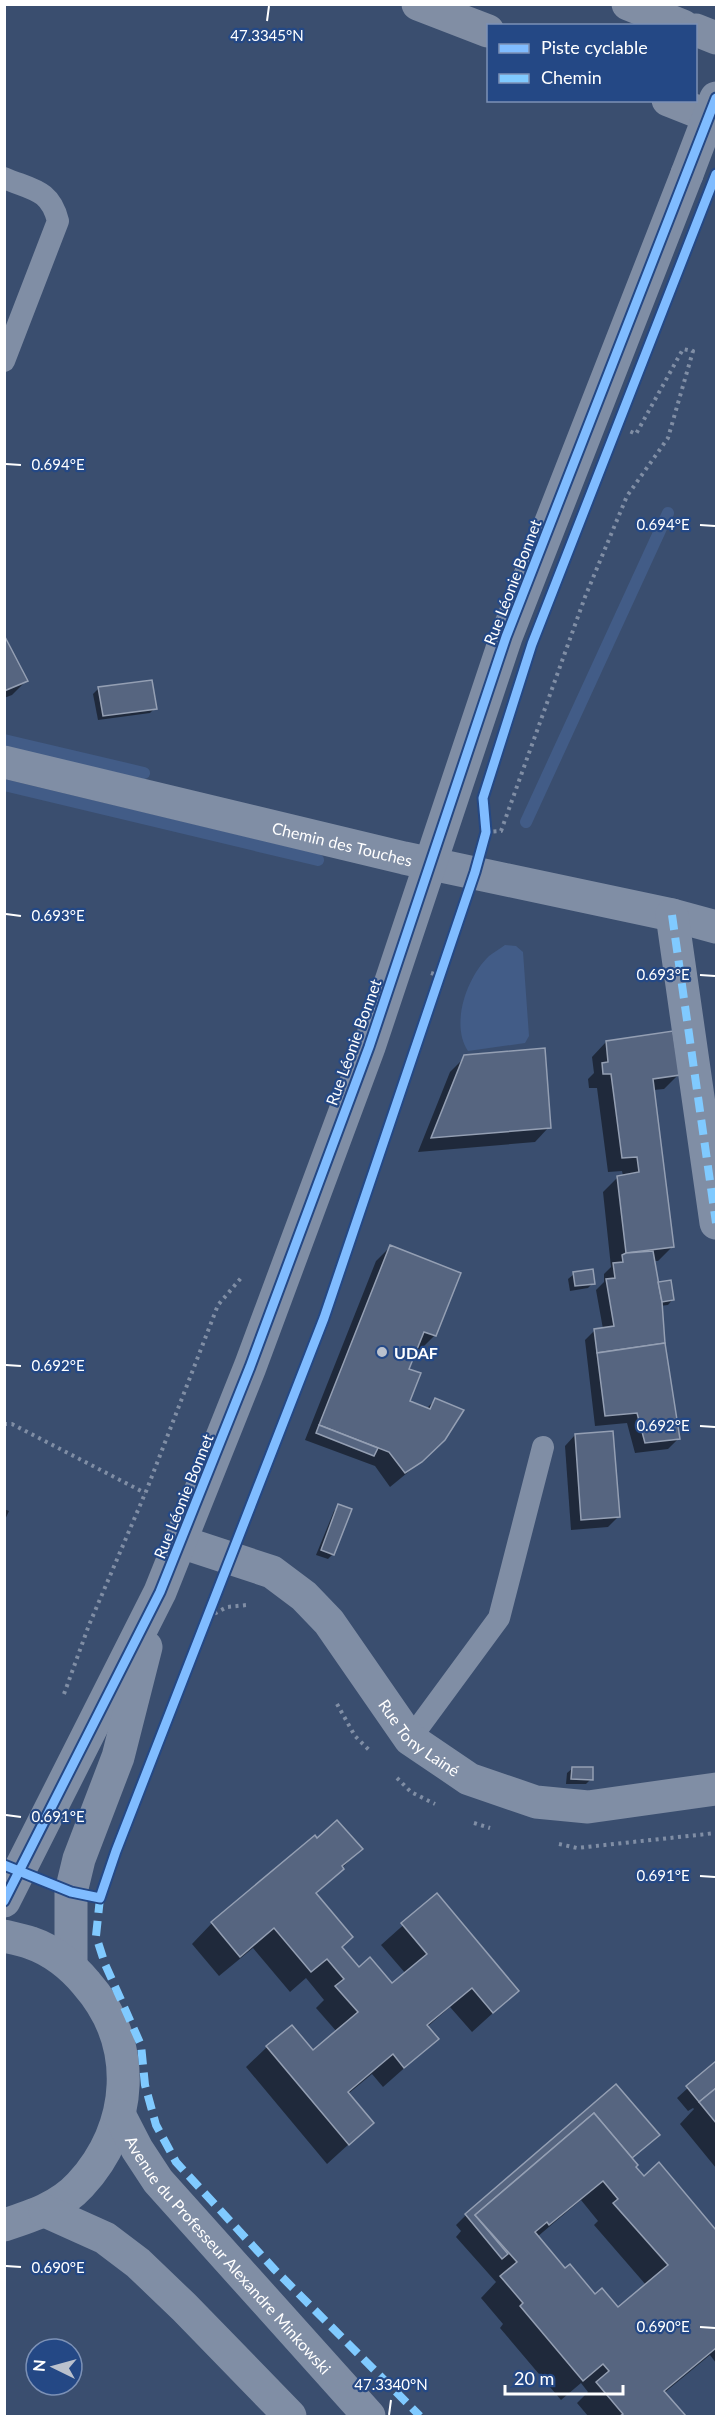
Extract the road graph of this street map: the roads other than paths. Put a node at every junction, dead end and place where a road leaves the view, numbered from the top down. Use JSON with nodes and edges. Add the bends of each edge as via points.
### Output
{"nodes":[{"id":1,"x":418,"y":4,"type":"edge"},
{"id":2,"x":628,"y":4,"type":"edge"},
{"id":3,"x":678,"y":24,"type":"edge"},
{"id":4,"x":487,"y":30,"type":"edge"},
{"id":5,"x":697,"y":30,"type":"edge"},
{"id":6,"x":717,"y":38,"type":"edge"},
{"id":7,"x":717,"y":98,"type":"edge"},
{"id":8,"x":673,"y":102,"type":"edge"},
{"id":9,"x":717,"y":119,"type":"edge"},
{"id":10,"x":4,"y":178,"type":"edge"},
{"id":11,"x":4,"y":361,"type":"edge"},
{"id":12,"x":4,"y":762,"type":"edge"},
{"id":13,"x":430,"y":863,"type":"junction"},
{"id":14,"x":672,"y":915,"type":"junction"},
{"id":15,"x":717,"y":927,"type":"edge"},
{"id":16,"x":717,"y":1223,"type":"edge"},
{"id":17,"x":543,"y":1447,"type":"dead end"},
{"id":18,"x":181,"y":1542,"type":"junction"},
{"id":19,"x":160,"y":1592,"type":"junction"},
{"id":20,"x":410,"y":1740,"type":"junction"},
{"id":21,"x":717,"y":1789,"type":"edge"},
{"id":22,"x":4,"y":1901,"type":"edge"},
{"id":23,"x":4,"y":1936,"type":"edge"},
{"id":24,"x":71,"y":1966,"type":"junction"},
{"id":25,"x":120,"y":2116,"type":"junction"},
{"id":26,"x":45,"y":2211,"type":"junction"},
{"id":27,"x":4,"y":2225,"type":"edge"},
{"id":28,"x":290,"y":2416,"type":"edge"},
{"id":29,"x":369,"y":2416,"type":"edge"}],
"edges":[{"from":1,"to":4,"type":"highway"},
{"from":2,"to":3,"type":"highway"},
{"from":5,"to":6,"type":"highway"},
{"from":7,"to":13,"type":"street","name":"Rue Léonie Bonnet","bridge":true,"via":[[506,637]]},
{"from":8,"to":9,"type":"highway"},
{"from":10,"to":11,"type":"lane","via":[[44,195],[54,205],[58,221]]},
{"from":12,"to":13,"type":"street","name":"Chemin des Touches"},
{"from":13,"to":14,"type":"street","name":"Chemin des Touches"},
{"from":13,"to":18,"type":"street","name":"Rue Léonie Bonnet","via":[[369,1047]]},
{"from":14,"to":15,"type":"street","name":"Chemin des Touches"},
{"from":14,"to":16,"type":"street"},
{"from":17,"to":20,"type":"lane","via":[[500,1618]]},
{"from":18,"to":19,"type":"street","name":"Rue Léonie Bonnet"},
{"from":18,"to":20,"type":"street","name":"Rue Tony Lainé","via":[[272,1572],[304,1596],[329,1622]]},
{"from":19,"to":22,"type":"street","name":"Rue Léonie Bonnet"},
{"from":19,"to":24,"type":"street","name":"Rue Léonie Bonnet","via":[[118,1757],[79,1859],[71,1892]]},
{"from":20,"to":21,"type":"street","name":"Rue Tony Lainé","via":[[469,1779],[536,1802],[588,1807]]},
{"from":23,"to":24,"type":"street","via":[[33,1943]]},
{"from":24,"to":25,"type":"street","via":[[99,1997],[117,2034],[124,2074]]},
{"from":25,"to":26,"type":"street","via":[[105,2154],[79,2187]]},
{"from":25,"to":29,"type":"street","name":"Avenue du Professeur Alexandre Minkowski","via":[[158,2181]]},
{"from":26,"to":27,"type":"street"},
{"from":26,"to":28,"type":"street","via":[[105,2238],[138,2263]]}]}
